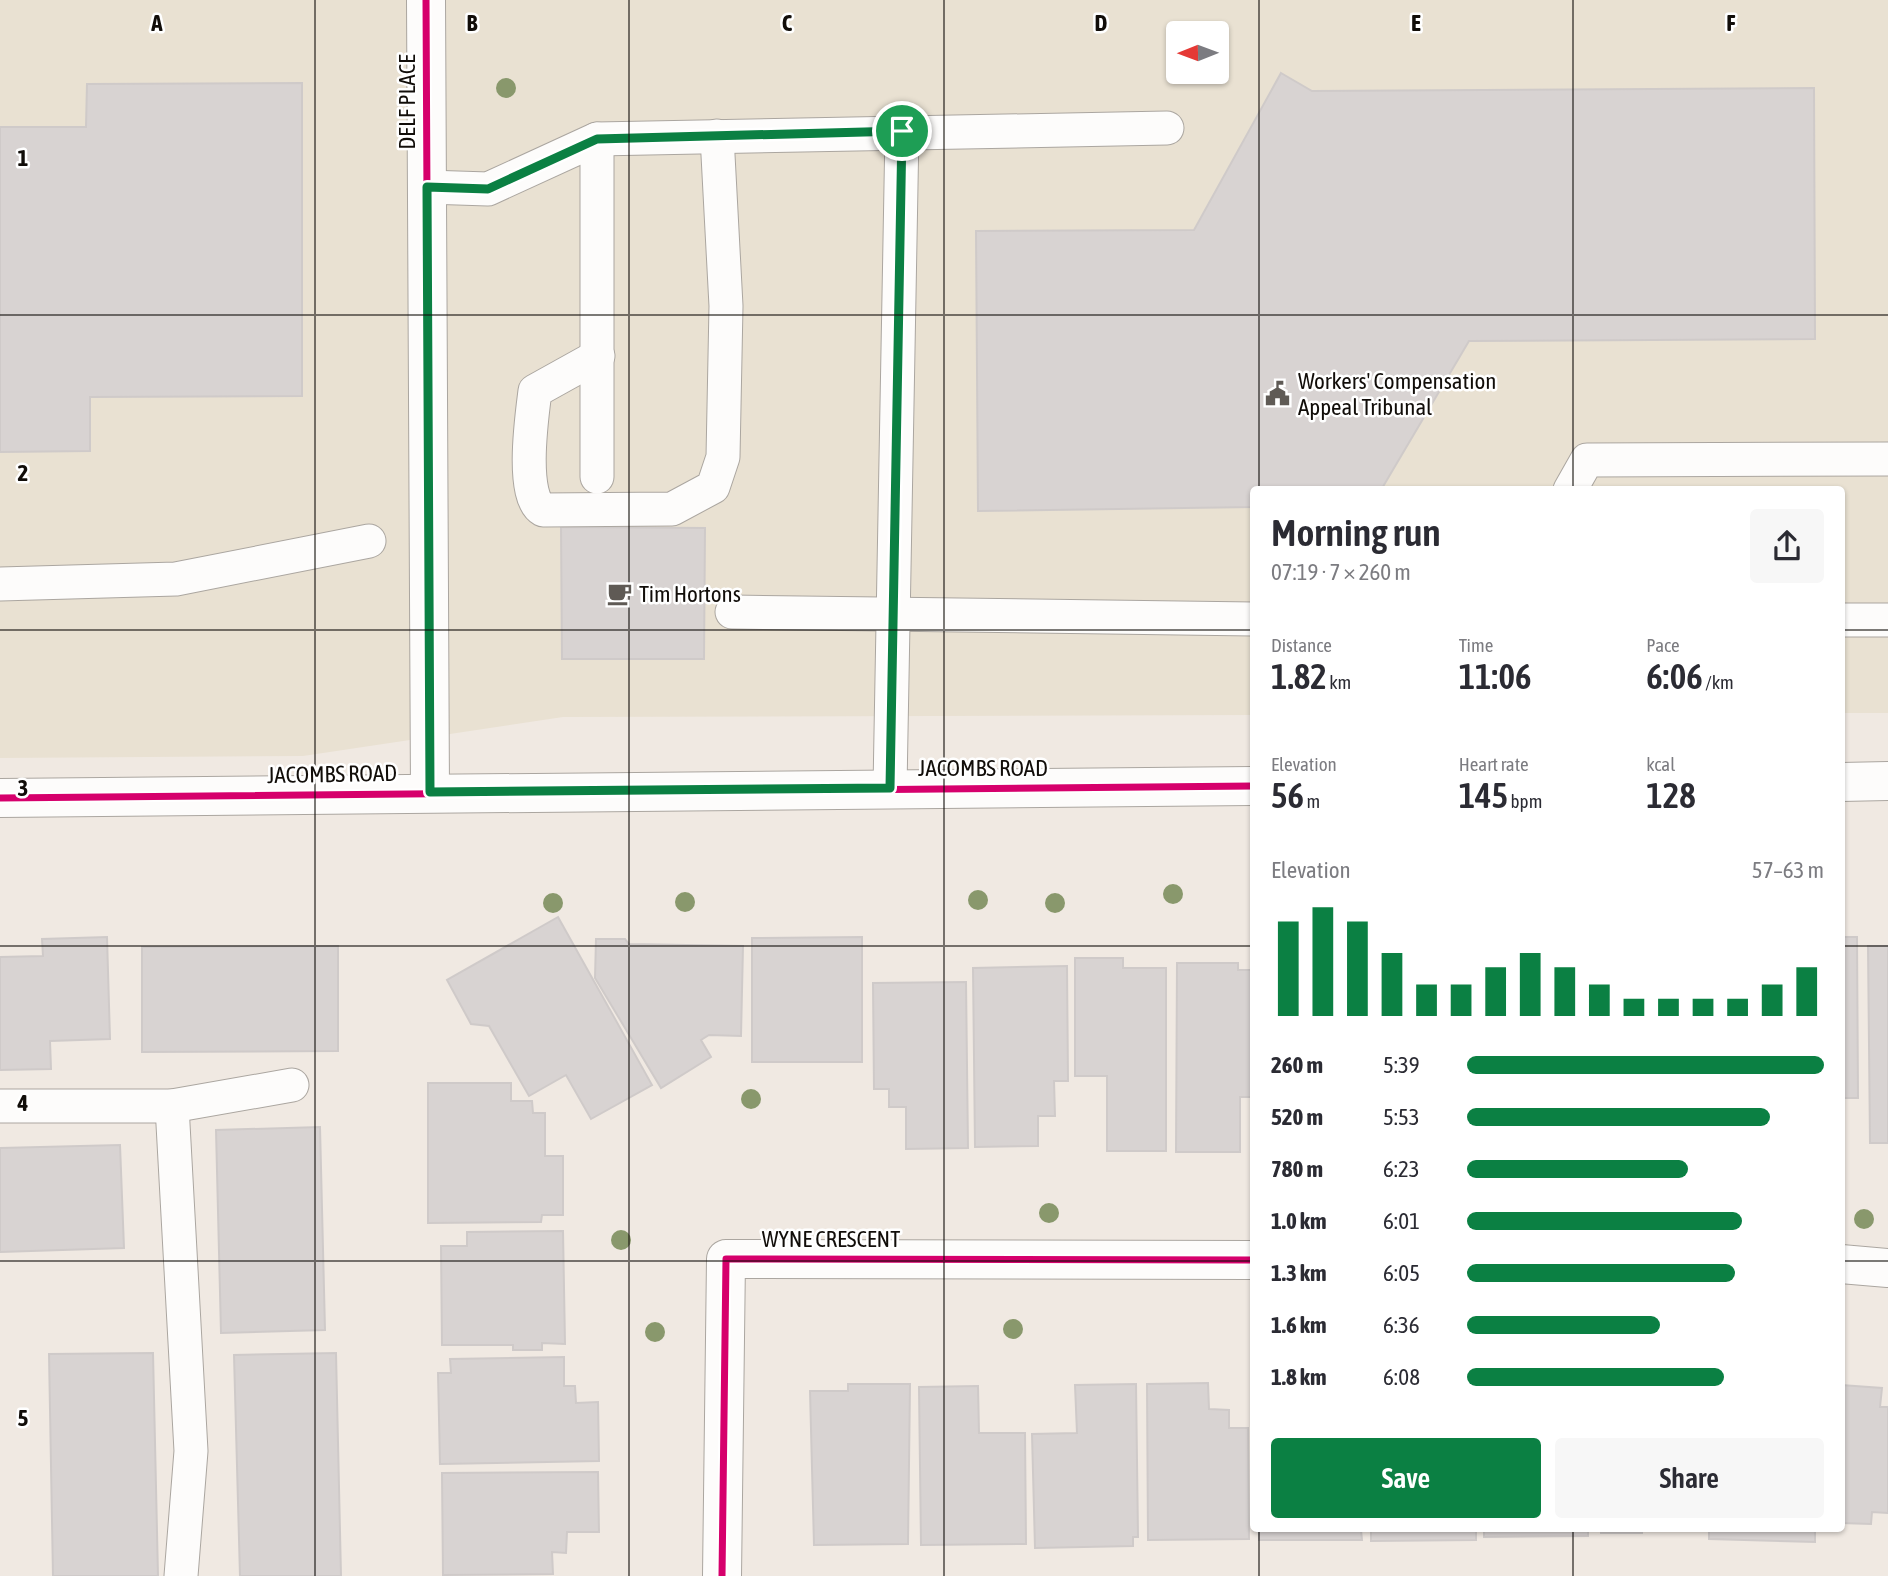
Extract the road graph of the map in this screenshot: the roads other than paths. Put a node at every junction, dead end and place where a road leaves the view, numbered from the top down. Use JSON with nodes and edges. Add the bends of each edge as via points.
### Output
{"nodes":[{"id":1,"x":426,"y":0,"type":"edge"},
{"id":2,"x":1167,"y":128,"type":"dead end"},
{"id":3,"x":902,"y":131,"type":"junction"},
{"id":4,"x":718,"y":136,"type":"junction"},
{"id":5,"x":597,"y":139,"type":"junction"},
{"id":6,"x":427,"y":187,"type":"junction"},
{"id":7,"x":597,"y":356,"type":"junction"},
{"id":8,"x":1888,"y":459,"type":"edge"},
{"id":9,"x":597,"y":477,"type":"dead end"},
{"id":10,"x":1572,"y":486,"type":"edge"},
{"id":11,"x":369,"y":541,"type":"dead end"},
{"id":12,"x":0,"y":584,"type":"edge"},
{"id":13,"x":732,"y":612,"type":"dead end"},
{"id":14,"x":892,"y":616,"type":"junction"},
{"id":15,"x":1250,"y":619,"type":"edge"},
{"id":16,"x":1845,"y":620,"type":"edge"},
{"id":17,"x":1888,"y":620,"type":"edge"},
{"id":18,"x":1888,"y":781,"type":"edge"},
{"id":19,"x":1845,"y":782,"type":"edge"},
{"id":20,"x":1250,"y":786,"type":"edge"},
{"id":21,"x":890,"y":788,"type":"junction"},
{"id":22,"x":430,"y":792,"type":"junction"},
{"id":23,"x":0,"y":798,"type":"edge"},
{"id":24,"x":292,"y":1085,"type":"dead end"},
{"id":25,"x":0,"y":1106,"type":"edge"},
{"id":26,"x":172,"y":1106,"type":"junction"},
{"id":27,"x":1250,"y":1259,"type":"edge"},
{"id":28,"x":1845,"y":1264,"type":"edge"},
{"id":29,"x":1888,"y":1268,"type":"edge"},
{"id":30,"x":180,"y":1576,"type":"edge"},
{"id":31,"x":722,"y":1576,"type":"edge"}],
"edges":[{"from":1,"to":6,"type":"street","name":"DELF PLACE"},
{"from":2,"to":3,"type":"lane"},
{"from":3,"to":4,"type":"lane"},
{"from":3,"to":14,"type":"lane"},
{"from":4,"to":5,"type":"lane"},
{"from":4,"to":7,"type":"lane","via":[[726,306],[723,457],[713,487],[672,509],[543,510],[535,503],[531,494],[535,391]]},
{"from":5,"to":6,"type":"lane","via":[[488,189]]},
{"from":5,"to":7,"type":"lane"},
{"from":6,"to":22,"type":"street","name":"DELF PLACE"},
{"from":7,"to":9,"type":"lane"},
{"from":8,"to":10,"type":"lane","via":[[1587,460]]},
{"from":11,"to":12,"type":"lane","via":[[176,579]]},
{"from":13,"to":14,"type":"lane"},
{"from":14,"to":15,"type":"lane"},
{"from":14,"to":21,"type":"lane"},
{"from":16,"to":17,"type":"lane"},
{"from":18,"to":19,"type":"street"},
{"from":20,"to":21,"type":"street","name":"JACOMBS ROAD"},
{"from":21,"to":22,"type":"street","name":"JACOMBS ROAD"},
{"from":22,"to":23,"type":"street","name":"JACOMBS ROAD"},
{"from":24,"to":26,"type":"lane"},
{"from":25,"to":26,"type":"lane"},
{"from":26,"to":30,"type":"lane","via":[[191,1451]]},
{"from":27,"to":31,"type":"street","name":"WYNE CRESCENT","via":[[726,1258]]},
{"from":28,"to":29,"type":"street"}]}
